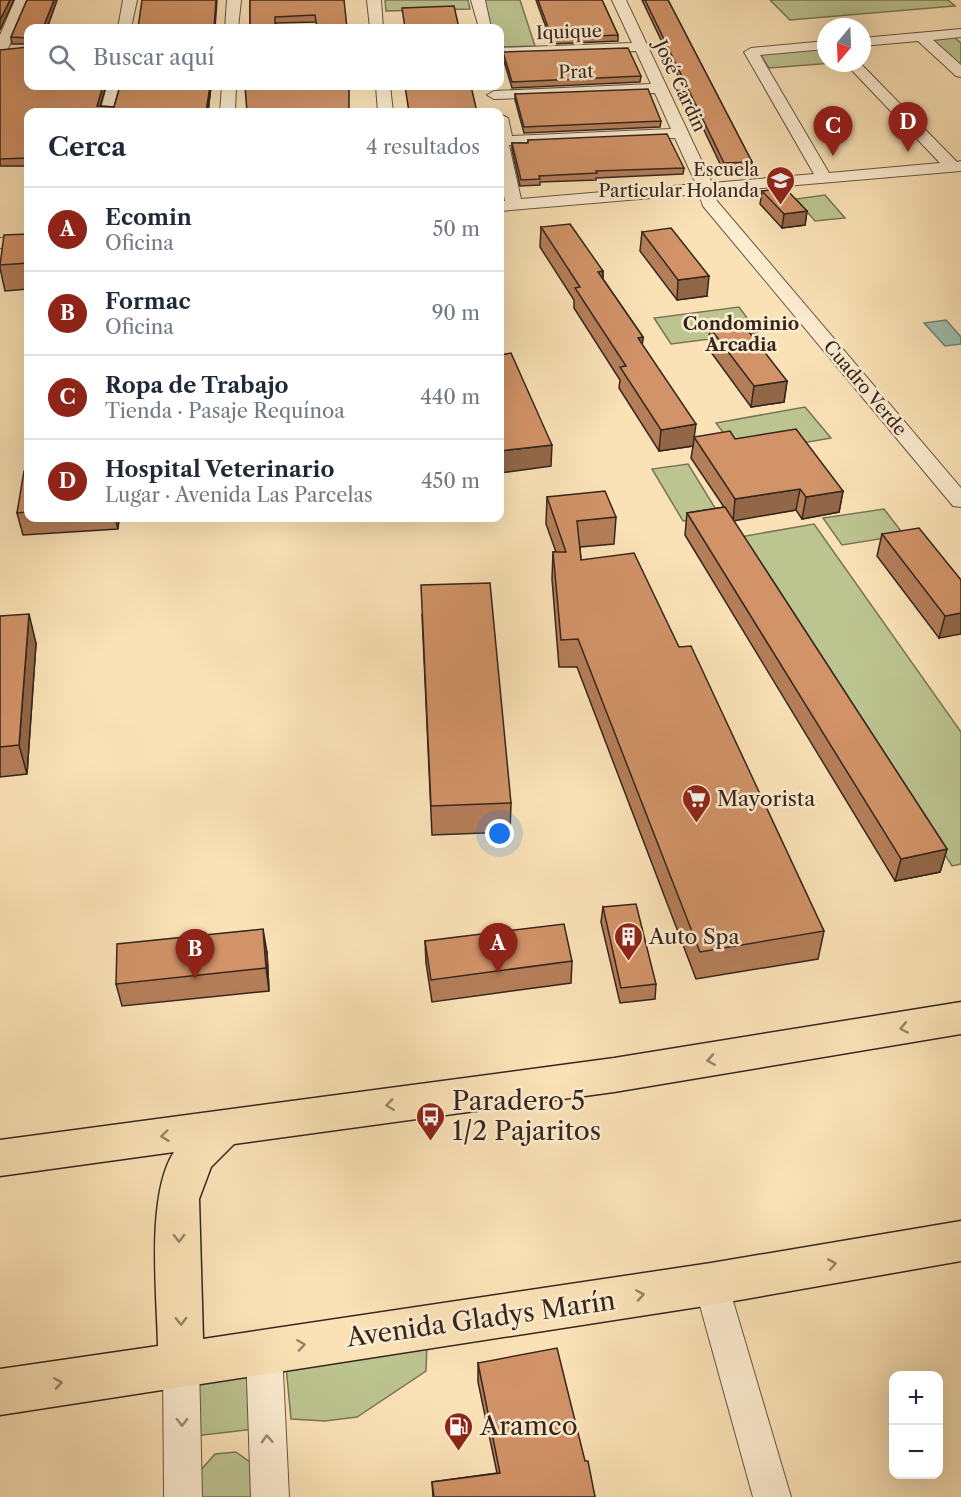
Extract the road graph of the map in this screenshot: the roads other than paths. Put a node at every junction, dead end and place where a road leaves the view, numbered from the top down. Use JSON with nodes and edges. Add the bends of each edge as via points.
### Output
{"nodes":[{"id":1,"x":22,"y":0,"type":"edge"},
{"id":2,"x":130,"y":0,"type":"edge"},
{"id":3,"x":234,"y":0,"type":"edge"},
{"id":4,"x":374,"y":0,"type":"edge"},
{"id":5,"x":478,"y":0,"type":"edge"},
{"id":6,"x":619,"y":0,"type":"edge"},
{"id":7,"x":6,"y":22,"type":"edge"},
{"id":8,"x":126,"y":24,"type":"edge"},
{"id":9,"x":232,"y":24,"type":"edge"},
{"id":10,"x":377,"y":24,"type":"edge"},
{"id":11,"x":484,"y":24,"type":"edge"},
{"id":12,"x":961,"y":33,"type":"edge"},
{"id":13,"x":922,"y":37,"type":"junction"},
{"id":14,"x":871,"y":41,"type":"edge"},
{"id":15,"x":817,"y":46,"type":"edge"},
{"id":16,"x":641,"y":47,"type":"junction"},
{"id":17,"x":19,"y":50,"type":"edge"},
{"id":18,"x":0,"y":51,"type":"edge"},
{"id":19,"x":504,"y":52,"type":"edge"},
{"id":20,"x":861,"y":72,"type":"edge"},
{"id":21,"x":961,"y":73,"type":"edge"},
{"id":22,"x":660,"y":88,"type":"junction"},
{"id":23,"x":113,"y":90,"type":"edge"},
{"id":24,"x":229,"y":90,"type":"edge"},
{"id":25,"x":383,"y":90,"type":"edge"},
{"id":26,"x":493,"y":90,"type":"edge"},
{"id":27,"x":504,"y":90,"type":"edge"},
{"id":28,"x":109,"y":108,"type":"edge"},
{"id":29,"x":228,"y":108,"type":"edge"},
{"id":30,"x":386,"y":108,"type":"edge"},
{"id":31,"x":497,"y":108,"type":"edge"},
{"id":32,"x":681,"y":133,"type":"junction"},
{"id":33,"x":504,"y":141,"type":"edge"},
{"id":34,"x":957,"y":166,"type":"edge"},
{"id":35,"x":504,"y":167,"type":"edge"},
{"id":36,"x":824,"y":178,"type":"junction"},
{"id":37,"x":706,"y":188,"type":"junction"},
{"id":38,"x":507,"y":205,"type":"edge"},
{"id":39,"x":24,"y":241,"type":"edge"},
{"id":40,"x":0,"y":243,"type":"edge"},
{"id":41,"x":961,"y":501,"type":"edge"},
{"id":42,"x":961,"y":1017,"type":"edge"},
{"id":43,"x":223,"y":1128,"type":"junction"},
{"id":44,"x":0,"y":1158,"type":"edge"},
{"id":45,"x":961,"y":1241,"type":"edge"},
{"id":46,"x":711,"y":1284,"type":"junction"},
{"id":47,"x":264,"y":1351,"type":"junction"},
{"id":48,"x":181,"y":1364,"type":"junction"},
{"id":49,"x":0,"y":1392,"type":"edge"},
{"id":50,"x":183,"y":1497,"type":"edge"},
{"id":51,"x":270,"y":1497,"type":"edge"},
{"id":52,"x":772,"y":1497,"type":"edge"}],
"edges":[{"from":1,"to":7,"type":"street"},
{"from":2,"to":8,"type":"street"},
{"from":3,"to":9,"type":"street"},
{"from":4,"to":10,"type":"street"},
{"from":5,"to":11,"type":"street"},
{"from":6,"to":16,"type":"street","name":"José Cardin"},
{"from":7,"to":18,"type":"street"},
{"from":12,"to":13,"type":"street"},
{"from":13,"to":14,"type":"street"},
{"from":13,"to":21,"type":"street"},
{"from":15,"to":36,"type":"street","via":[[751,52]]},
{"from":16,"to":19,"type":"street","name":"Iquique"},
{"from":16,"to":22,"type":"street","name":"José Cardin"},
{"from":17,"to":18,"type":"street"},
{"from":20,"to":34,"type":"street"},
{"from":22,"to":27,"type":"street","name":"Prat"},
{"from":22,"to":32,"type":"street","name":"José Cardin"},
{"from":23,"to":28,"type":"street"},
{"from":24,"to":29,"type":"street"},
{"from":25,"to":30,"type":"street"},
{"from":26,"to":31,"type":"street"},
{"from":32,"to":33,"type":"street"},
{"from":32,"to":37,"type":"street","name":"José Cardin"},
{"from":34,"to":36,"type":"street"},
{"from":35,"to":38,"type":"street"},
{"from":36,"to":37,"type":"street"},
{"from":37,"to":38,"type":"street"},
{"from":37,"to":41,"type":"street","name":"Cuadro Verde","via":[[709,202]]},
{"from":39,"to":40,"type":"street"},
{"from":42,"to":43,"type":"main road","one_way":true,"via":[[625,1073]]},
{"from":43,"to":44,"type":"main road","one_way":true},
{"from":43,"to":48,"type":"main road","one_way":true,"via":[[196,1154],[186,1170],[178,1198]]},
{"from":46,"to":45,"type":"main road","name":"Avenida Gladys Marín","one_way":true},
{"from":47,"to":46,"type":"main road","name":"Avenida Gladys Marín","one_way":true},
{"from":46,"to":52,"type":"street"},
{"from":47,"to":48,"type":"main road","name":"Avenida Gladys Marín"},
{"from":51,"to":47,"type":"street","one_way":true},
{"from":49,"to":48,"type":"main road","name":"Avenida Gladys Marín","one_way":true},
{"from":48,"to":50,"type":"street","one_way":true}]}
